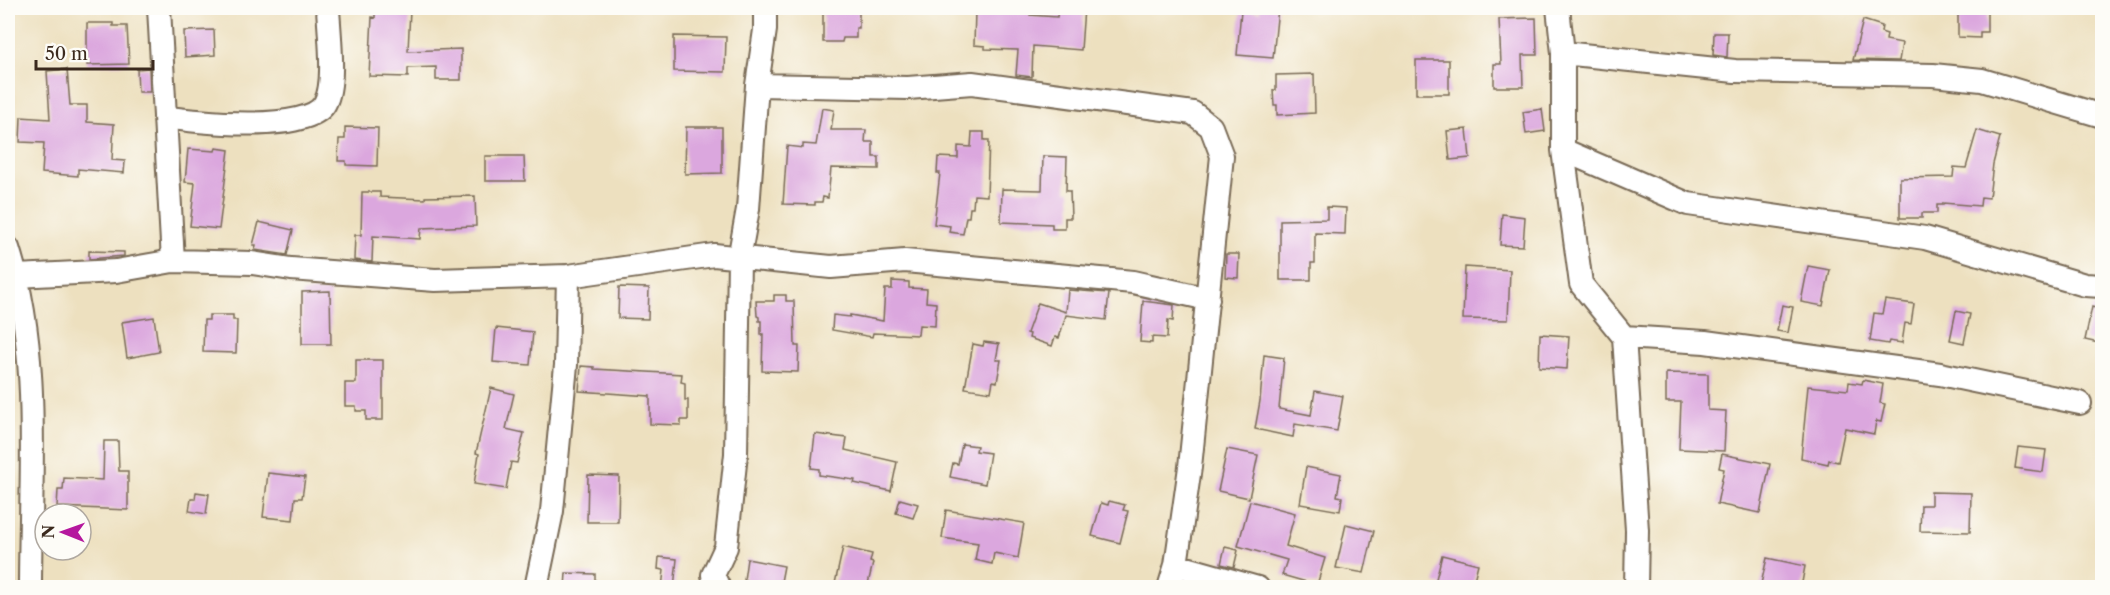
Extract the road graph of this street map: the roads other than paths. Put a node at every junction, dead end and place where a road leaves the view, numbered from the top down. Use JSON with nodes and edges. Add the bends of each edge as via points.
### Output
{"nodes":[{"id":1,"x":159,"y":8,"type":"edge"},
{"id":2,"x":328,"y":8,"type":"edge"},
{"id":3,"x":765,"y":8,"type":"edge"},
{"id":4,"x":1558,"y":8,"type":"edge"},
{"id":5,"x":1563,"y":53,"type":"junction"},
{"id":6,"x":757,"y":85,"type":"junction"},
{"id":7,"x":2103,"y":116,"type":"edge"},
{"id":8,"x":165,"y":117,"type":"junction"},
{"id":9,"x":1563,"y":150,"type":"junction"},
{"id":10,"x":8,"y":248,"type":"edge"},
{"id":11,"x":739,"y":259,"type":"junction"},
{"id":12,"x":173,"y":261,"type":"junction"},
{"id":13,"x":17,"y":276,"type":"junction"},
{"id":14,"x":568,"y":276,"type":"junction"},
{"id":15,"x":2103,"y":286,"type":"edge"},
{"id":16,"x":1208,"y":298,"type":"junction"},
{"id":17,"x":1624,"y":337,"type":"junction"},
{"id":18,"x":2080,"y":403,"type":"dead end"},
{"id":19,"x":1176,"y":564,"type":"junction"},
{"id":20,"x":30,"y":588,"type":"edge"},
{"id":21,"x":536,"y":588,"type":"edge"},
{"id":22,"x":718,"y":588,"type":"edge"},
{"id":23,"x":1170,"y":588,"type":"edge"},
{"id":24,"x":1258,"y":588,"type":"edge"},
{"id":25,"x":1636,"y":588,"type":"edge"}],
"edges":[{"from":1,"to":8,"type":"street"},
{"from":2,"to":8,"type":"street","via":[[330,91],[324,106],[305,117],[265,124]]},
{"from":3,"to":6,"type":"street"},
{"from":4,"to":5,"type":"street"},
{"from":5,"to":7,"type":"street","via":[[1735,71],[1932,75],[1982,80]]},
{"from":5,"to":9,"type":"street"},
{"from":6,"to":11,"type":"street","via":[[748,209]]},
{"from":6,"to":16,"type":"street","via":[[908,88],[972,83],[1193,112],[1212,127],[1222,156]]},
{"from":8,"to":12,"type":"street"},
{"from":9,"to":15,"type":"street","via":[[1688,204],[1925,238],[2085,285]]},
{"from":9,"to":17,"type":"street","via":[[1581,284]]},
{"from":10,"to":13,"type":"street"},
{"from":11,"to":14,"type":"street","via":[[714,255]]},
{"from":11,"to":16,"type":"street","via":[[831,267],[905,261],[1133,282]]},
{"from":11,"to":22,"type":"street","via":[[736,454],[726,547],[713,575]]},
{"from":12,"to":13,"type":"street","via":[[116,271]]},
{"from":12,"to":14,"type":"street","via":[[252,262],[291,269],[435,280]]},
{"from":13,"to":20,"type":"street","via":[[26,325],[32,431]]},
{"from":14,"to":21,"type":"street","via":[[566,365],[552,511]]},
{"from":16,"to":19,"type":"street"},
{"from":17,"to":18,"type":"street","via":[[1705,342],[1940,374]]},
{"from":17,"to":25,"type":"street","via":[[1638,530]]},
{"from":19,"to":23,"type":"street"},
{"from":19,"to":24,"type":"street"}]}
